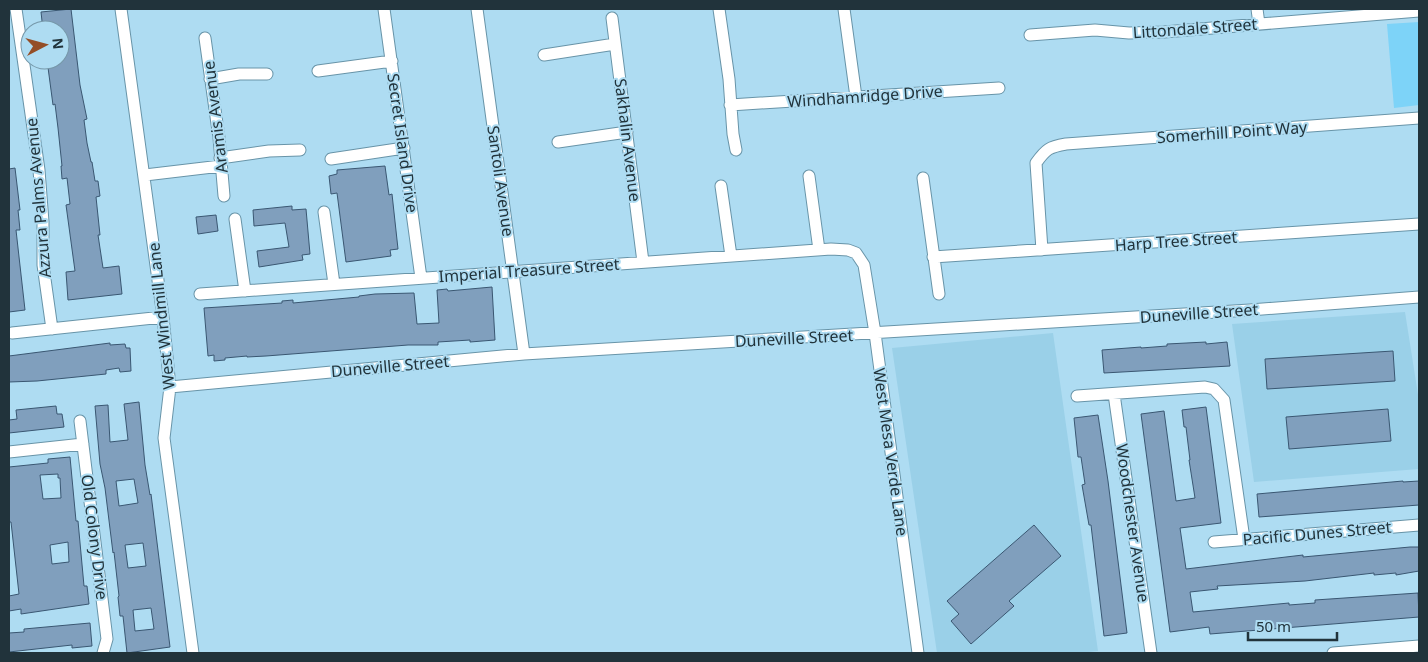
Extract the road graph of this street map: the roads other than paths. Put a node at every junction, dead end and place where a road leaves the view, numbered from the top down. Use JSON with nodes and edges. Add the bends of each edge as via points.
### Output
{"nodes":[{"id":1,"x":16,"y":9,"type":"edge"},
{"id":2,"x":121,"y":9,"type":"edge"},
{"id":3,"x":384,"y":9,"type":"edge"},
{"id":4,"x":477,"y":9,"type":"edge"},
{"id":5,"x":719,"y":9,"type":"edge"},
{"id":6,"x":844,"y":9,"type":"edge"},
{"id":7,"x":1257,"y":9,"type":"edge"},
{"id":8,"x":1419,"y":11,"type":"edge"},
{"id":9,"x":612,"y":18,"type":"dead end"},
{"id":10,"x":1259,"y":24,"type":"junction"},
{"id":11,"x":1030,"y":36,"type":"dead end"},
{"id":12,"x":205,"y":38,"type":"dead end"},
{"id":13,"x":615,"y":44,"type":"junction"},
{"id":14,"x":544,"y":55,"type":"dead end"},
{"id":15,"x":392,"y":61,"type":"junction"},
{"id":16,"x":318,"y":71,"type":"dead end"},
{"id":17,"x":267,"y":74,"type":"dead end"},
{"id":18,"x":210,"y":79,"type":"junction"},
{"id":19,"x":999,"y":88,"type":"dead end"},
{"id":20,"x":856,"y":97,"type":"junction"},
{"id":21,"x":730,"y":105,"type":"junction"},
{"id":22,"x":1419,"y":118,"type":"edge"},
{"id":23,"x":626,"y":132,"type":"junction"},
{"id":24,"x":558,"y":142,"type":"dead end"},
{"id":25,"x":404,"y":148,"type":"junction"},
{"id":26,"x":300,"y":150,"type":"dead end"},
{"id":27,"x":736,"y":150,"type":"dead end"},
{"id":28,"x":331,"y":159,"type":"dead end"},
{"id":29,"x":221,"y":162,"type":"junction"},
{"id":30,"x":145,"y":175,"type":"junction"},
{"id":31,"x":809,"y":176,"type":"dead end"},
{"id":32,"x":923,"y":178,"type":"dead end"},
{"id":33,"x":721,"y":186,"type":"dead end"},
{"id":34,"x":224,"y":196,"type":"dead end"},
{"id":35,"x":324,"y":212,"type":"dead end"},
{"id":36,"x":234,"y":219,"type":"dead end"},
{"id":37,"x":1419,"y":224,"type":"edge"},
{"id":38,"x":819,"y":250,"type":"junction"},
{"id":39,"x":1042,"y":250,"type":"junction"},
{"id":40,"x":856,"y":253,"type":"joint"},
{"id":41,"x":731,"y":256,"type":"junction"},
{"id":42,"x":933,"y":257,"type":"junction"},
{"id":43,"x":643,"y":262,"type":"junction"},
{"id":44,"x":513,"y":271,"type":"junction"},
{"id":45,"x":421,"y":278,"type":"junction"},
{"id":46,"x":334,"y":284,"type":"junction"},
{"id":47,"x":245,"y":291,"type":"junction"},
{"id":48,"x":200,"y":294,"type":"dead end"},
{"id":49,"x":938,"y":294,"type":"dead end"},
{"id":50,"x":1419,"y":297,"type":"edge"},
{"id":51,"x":163,"y":317,"type":"junction"},
{"id":52,"x":52,"y":329,"type":"junction"},
{"id":53,"x":12,"y":333,"type":"dead end"},
{"id":54,"x":875,"y":333,"type":"junction"},
{"id":55,"x":524,"y":354,"type":"junction"},
{"id":56,"x":170,"y":387,"type":"junction"},
{"id":57,"x":1114,"y":394,"type":"junction"},
{"id":58,"x":1078,"y":396,"type":"dead end"},
{"id":59,"x":80,"y":420,"type":"dead end"},
{"id":60,"x":83,"y":444,"type":"junction"},
{"id":61,"x":9,"y":452,"type":"edge"},
{"id":62,"x":1419,"y":525,"type":"edge"},
{"id":63,"x":1244,"y":539,"type":"junction"},
{"id":64,"x":1214,"y":542,"type":"dead end"},
{"id":65,"x":1419,"y":646,"type":"edge"},
{"id":66,"x":103,"y":653,"type":"edge"},
{"id":67,"x":193,"y":653,"type":"edge"},
{"id":68,"x":918,"y":653,"type":"edge"},
{"id":69,"x":1151,"y":653,"type":"edge"},
{"id":70,"x":1333,"y":653,"type":"edge"}],
"edges":[{"from":1,"to":52,"type":"street","name":"Azzura Palms Avenue","via":[[39,170],[43,265]]},
{"from":2,"to":30,"type":"street","name":"West Windmill Lane"},
{"from":3,"to":15,"type":"street","name":"Secret Island Drive"},
{"from":4,"to":44,"type":"street","name":"Santoli Avenue"},
{"from":5,"to":21,"type":"street"},
{"from":6,"to":20,"type":"street"},
{"from":7,"to":10,"type":"street"},
{"from":8,"to":10,"type":"street","name":"Littondale Street"},
{"from":9,"to":13,"type":"street","name":"Sakhalin Avenue"},
{"from":10,"to":11,"type":"street","name":"Littondale Street","via":[[1164,32],[1095,30]]},
{"from":12,"to":18,"type":"street","name":"Aramis Avenue"},
{"from":13,"to":14,"type":"street"},
{"from":13,"to":23,"type":"street","name":"Sakhalin Avenue"},
{"from":15,"to":16,"type":"street"},
{"from":15,"to":25,"type":"street","name":"Secret Island Drive"},
{"from":17,"to":18,"type":"street"},
{"from":18,"to":29,"type":"street","name":"Aramis Avenue"},
{"from":19,"to":20,"type":"street","name":"Windhamridge Drive"},
{"from":20,"to":21,"type":"street","name":"Windhamridge Drive"},
{"from":21,"to":27,"type":"street"},
{"from":22,"to":39,"type":"street","name":"Somerhill Point Way","via":[[1066,144],[1046,150],[1036,163],[1035,171]]},
{"from":23,"to":24,"type":"street"},
{"from":23,"to":43,"type":"street","name":"Sakhalin Avenue"},
{"from":25,"to":28,"type":"street"},
{"from":25,"to":45,"type":"street","name":"Secret Island Drive"},
{"from":26,"to":29,"type":"street","via":[[269,151]]},
{"from":29,"to":30,"type":"street"},
{"from":29,"to":34,"type":"street","name":"Aramis Avenue"},
{"from":30,"to":51,"type":"street","name":"West Windmill Lane"},
{"from":31,"to":38,"type":"street"},
{"from":32,"to":42,"type":"street"},
{"from":33,"to":41,"type":"street"},
{"from":35,"to":46,"type":"street"},
{"from":36,"to":47,"type":"street"},
{"from":37,"to":39,"type":"street","name":"Harp Tree Street"},
{"from":38,"to":40,"type":"street","name":"Imperial Treasure Street","via":[[842,249]]},
{"from":38,"to":41,"type":"street","name":"Imperial Treasure Street"},
{"from":39,"to":42,"type":"street","name":"Harp Tree Street"},
{"from":40,"to":54,"type":"street","name":"West Mesa Verde Lane","via":[[864,265]]},
{"from":41,"to":43,"type":"street","name":"Imperial Treasure Street"},
{"from":42,"to":49,"type":"street"},
{"from":43,"to":44,"type":"street","name":"Imperial Treasure Street"},
{"from":44,"to":45,"type":"street","name":"Imperial Treasure Street"},
{"from":44,"to":55,"type":"street","name":"Santoli Avenue"},
{"from":45,"to":46,"type":"street","name":"Imperial Treasure Street"},
{"from":46,"to":47,"type":"street","name":"Imperial Treasure Street"},
{"from":47,"to":48,"type":"street","name":"Imperial Treasure Street"},
{"from":50,"to":54,"type":"street","name":"Duneville Street"},
{"from":51,"to":52,"type":"street"},
{"from":51,"to":56,"type":"street","name":"West Windmill Lane"},
{"from":52,"to":53,"type":"street"},
{"from":54,"to":55,"type":"street","name":"Duneville Street"},
{"from":54,"to":68,"type":"street","name":"West Mesa Verde Lane"},
{"from":55,"to":56,"type":"street","name":"Duneville Street"},
{"from":56,"to":67,"type":"street","name":"West Windmill Lane","via":[[164,438]]},
{"from":57,"to":58,"type":"street"},
{"from":57,"to":63,"type":"street","via":[[1205,386],[1214,389],[1224,400]]},
{"from":57,"to":69,"type":"street","name":"Woodchester Avenue"},
{"from":59,"to":60,"type":"street","name":"Old Colony Drive"},
{"from":60,"to":61,"type":"street"},
{"from":60,"to":66,"type":"street","name":"Old Colony Drive","via":[[107,639]]},
{"from":62,"to":63,"type":"street","name":"Pacific Dunes Street"},
{"from":63,"to":64,"type":"street","name":"Pacific Dunes Street"},
{"from":65,"to":70,"type":"street"}]}
